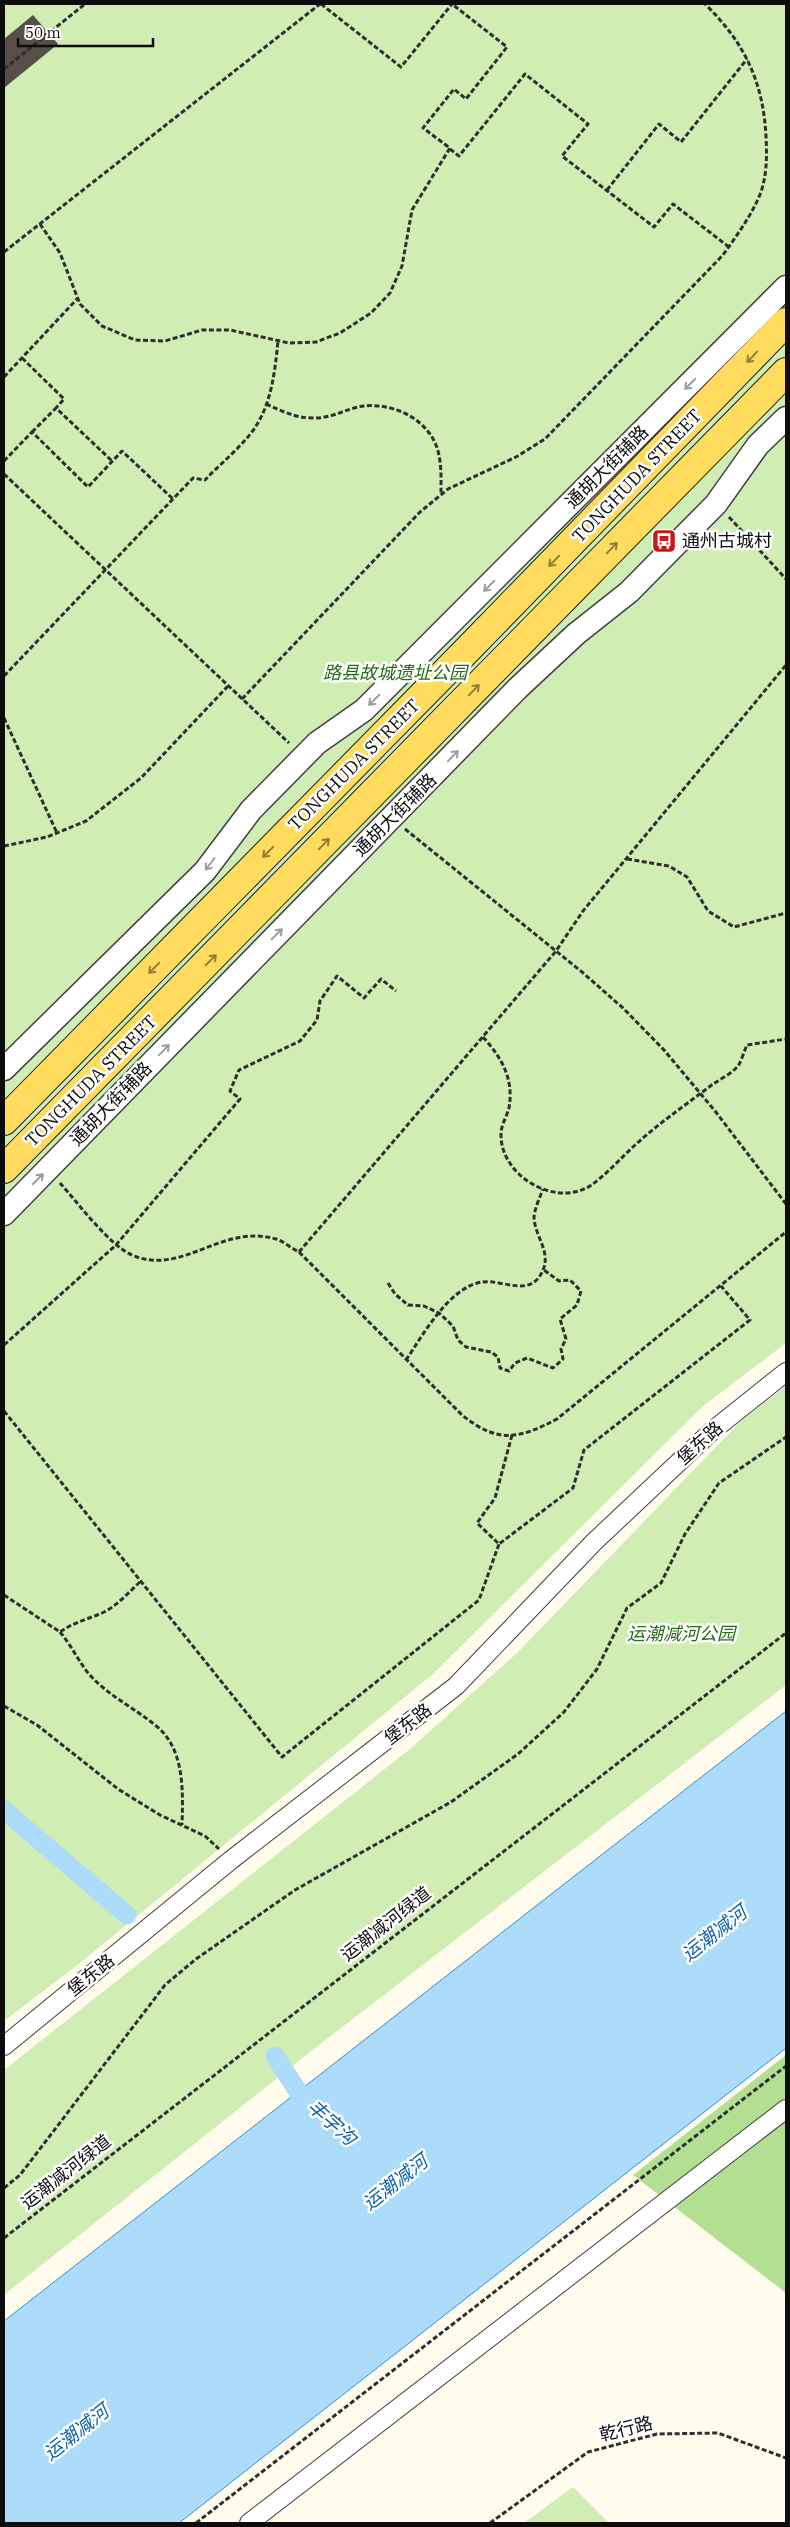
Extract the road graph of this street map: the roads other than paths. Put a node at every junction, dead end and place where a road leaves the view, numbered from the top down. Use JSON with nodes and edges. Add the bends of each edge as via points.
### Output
{"nodes":[{"id":1,"x":786,"y":287,"type":"edge"},
{"id":2,"x":786,"y":322,"type":"edge"},
{"id":3,"x":786,"y":372,"type":"edge"},
{"id":4,"x":786,"y":418,"type":"edge"},
{"id":5,"x":4,"y":1069,"type":"edge"},
{"id":6,"x":4,"y":1120,"type":"edge"},
{"id":7,"x":4,"y":1169,"type":"edge"},
{"id":8,"x":4,"y":1214,"type":"edge"},
{"id":9,"x":786,"y":1372,"type":"edge"},
{"id":10,"x":4,"y":2046,"type":"edge"},
{"id":11,"x":786,"y":2109,"type":"edge"},
{"id":12,"x":249,"y":2523,"type":"edge"}],
"edges":[{"from":1,"to":5,"type":"street","name":"通胡大街辅路","one_way":true,"via":[[364,710],[317,743],[251,810],[205,871]]},
{"from":2,"to":6,"type":"main road","name":"TONGHUDA STREET","one_way":true},
{"from":7,"to":3,"type":"main road","name":"TONGHUDA STREET","one_way":true},
{"from":8,"to":4,"type":"street","name":"通胡大街辅路","one_way":true,"via":[[518,688],[576,634],[629,592],[716,504],[758,445]]},
{"from":9,"to":10,"type":"street","name":"堡东路","via":[[712,1430],[594,1542],[456,1686],[232,1860]]},
{"from":11,"to":12,"type":"street"}]}
